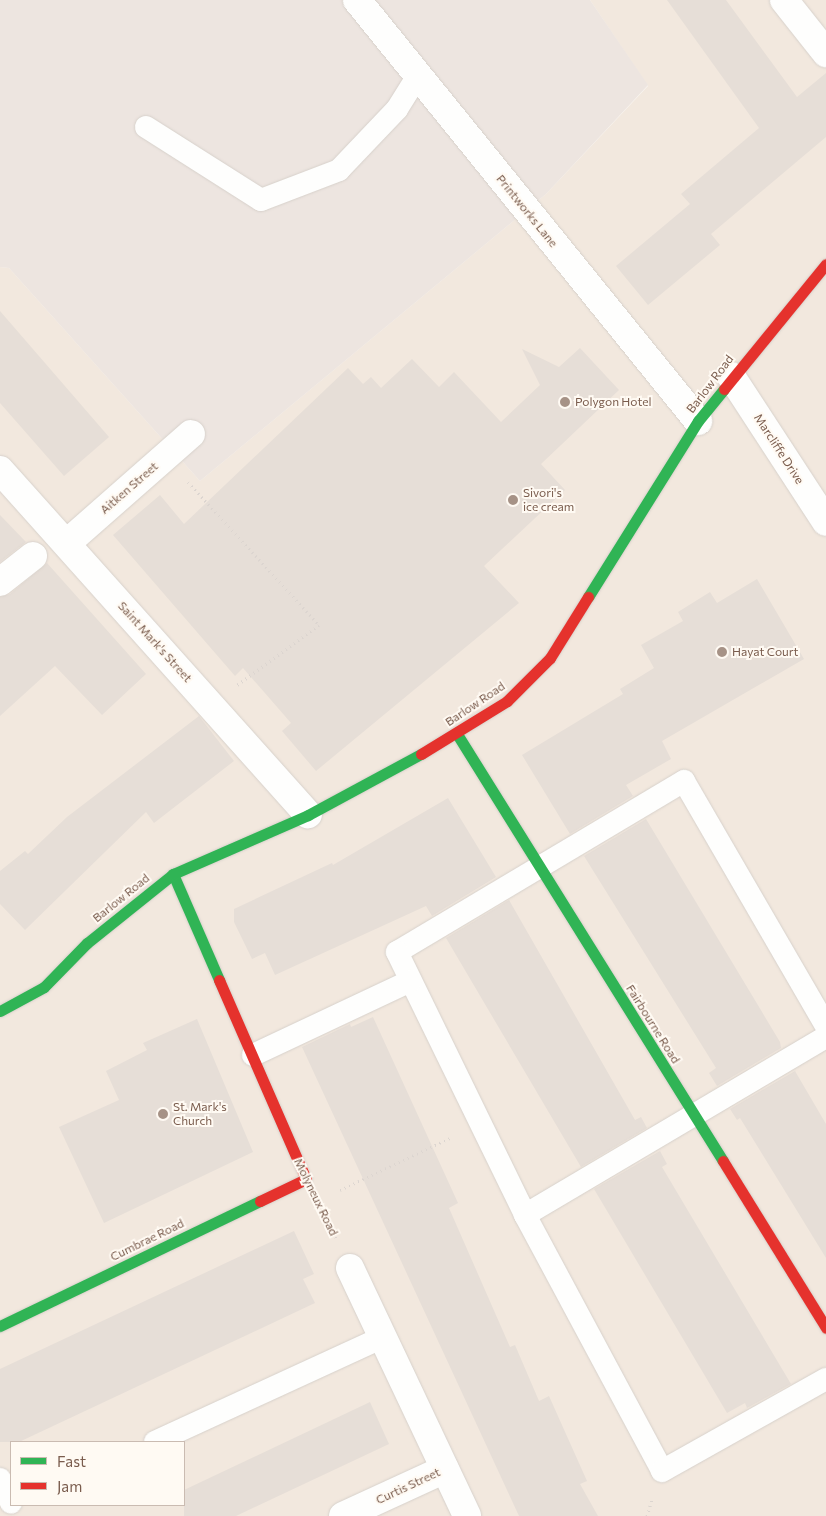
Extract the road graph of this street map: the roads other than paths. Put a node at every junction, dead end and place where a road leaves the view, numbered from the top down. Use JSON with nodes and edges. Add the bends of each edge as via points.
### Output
{"nodes":[{"id":1,"x":357,"y":0,"type":"edge"},
{"id":2,"x":784,"y":0,"type":"edge"},
{"id":3,"x":826,"y":53,"type":"edge"},
{"id":4,"x":418,"y":75,"type":"junction"},
{"id":5,"x":146,"y":127,"type":"dead end"},
{"id":6,"x":826,"y":264,"type":"edge"},
{"id":7,"x":731,"y":376,"type":"junction"},
{"id":8,"x":698,"y":421,"type":"junction"},
{"id":9,"x":190,"y":434,"type":"dead end"},
{"id":10,"x":0,"y":470,"type":"edge"},
{"id":11,"x":826,"y":522,"type":"edge"},
{"id":12,"x":67,"y":543,"type":"junction"},
{"id":13,"x":33,"y":556,"type":"dead end"},
{"id":14,"x":0,"y":582,"type":"edge"},
{"id":15,"x":457,"y":734,"type":"junction"},
{"id":16,"x":308,"y":815,"type":"junction"},
{"id":17,"x":540,"y":866,"type":"junction"},
{"id":18,"x":173,"y":874,"type":"junction"},
{"id":19,"x":410,"y":981,"type":"junction"},
{"id":20,"x":0,"y":1011,"type":"edge"},
{"id":21,"x":826,"y":1026,"type":"edge"},
{"id":22,"x":826,"y":1037,"type":"edge"},
{"id":23,"x":253,"y":1055,"type":"junction"},
{"id":24,"x":694,"y":1116,"type":"junction"},
{"id":25,"x":306,"y":1179,"type":"joint"},
{"id":26,"x":525,"y":1215,"type":"junction"},
{"id":27,"x":350,"y":1268,"type":"road end"},
{"id":28,"x":0,"y":1326,"type":"edge"},
{"id":29,"x":826,"y":1328,"type":"edge"},
{"id":30,"x":383,"y":1337,"type":"junction"},
{"id":31,"x":826,"y":1379,"type":"edge"},
{"id":32,"x":156,"y":1441,"type":"edge"},
{"id":33,"x":445,"y":1469,"type":"junction"},
{"id":34,"x":0,"y":1479,"type":"edge"},
{"id":35,"x":10,"y":1499,"type":"edge"},
{"id":36,"x":343,"y":1516,"type":"edge"},
{"id":37,"x":467,"y":1516,"type":"edge"}],
"edges":[{"from":1,"to":4,"type":"street","name":"Printworks Lane"},
{"from":2,"to":3,"type":"street"},
{"from":4,"to":5,"type":"lane","via":[[397,109],[339,170],[261,200]]},
{"from":4,"to":8,"type":"street","name":"Printworks Lane"},
{"from":6,"to":7,"type":"street","name":"Barlow Road"},
{"from":7,"to":8,"type":"street","name":"Barlow Road"},
{"from":7,"to":11,"type":"street","name":"Marcliffe Drive"},
{"from":8,"to":15,"type":"street","name":"Barlow Road","via":[[550,658],[507,701]]},
{"from":9,"to":12,"type":"street","name":"Aitken Street"},
{"from":10,"to":12,"type":"street","name":"Saint Mark's Street"},
{"from":12,"to":16,"type":"street","name":"Saint Mark's Street"},
{"from":13,"to":14,"type":"street"},
{"from":15,"to":16,"type":"street","name":"Barlow Road"},
{"from":15,"to":17,"type":"street","name":"Fairbourne Road"},
{"from":16,"to":18,"type":"street","name":"Barlow Road"},
{"from":17,"to":19,"type":"lane","via":[[397,952]]},
{"from":17,"to":21,"type":"lane","via":[[684,781]]},
{"from":17,"to":24,"type":"street","name":"Fairbourne Road"},
{"from":18,"to":20,"type":"street","name":"Barlow Road","via":[[88,943],[44,987]]},
{"from":18,"to":23,"type":"street","name":"Molyneux Road"},
{"from":19,"to":23,"type":"lane"},
{"from":19,"to":26,"type":"lane"},
{"from":22,"to":24,"type":"lane"},
{"from":23,"to":25,"type":"street","name":"Molyneux Road"},
{"from":24,"to":26,"type":"lane"},
{"from":24,"to":29,"type":"street","name":"Fairbourne Road"},
{"from":25,"to":28,"type":"street","name":"Cumbrae Road"},
{"from":26,"to":31,"type":"lane","via":[[662,1471]]},
{"from":27,"to":30,"type":"street"},
{"from":30,"to":32,"type":"lane"},
{"from":30,"to":33,"type":"street"},
{"from":33,"to":36,"type":"street","name":"Curtis Street"},
{"from":33,"to":37,"type":"street"},
{"from":34,"to":35,"type":"lane"}]}
